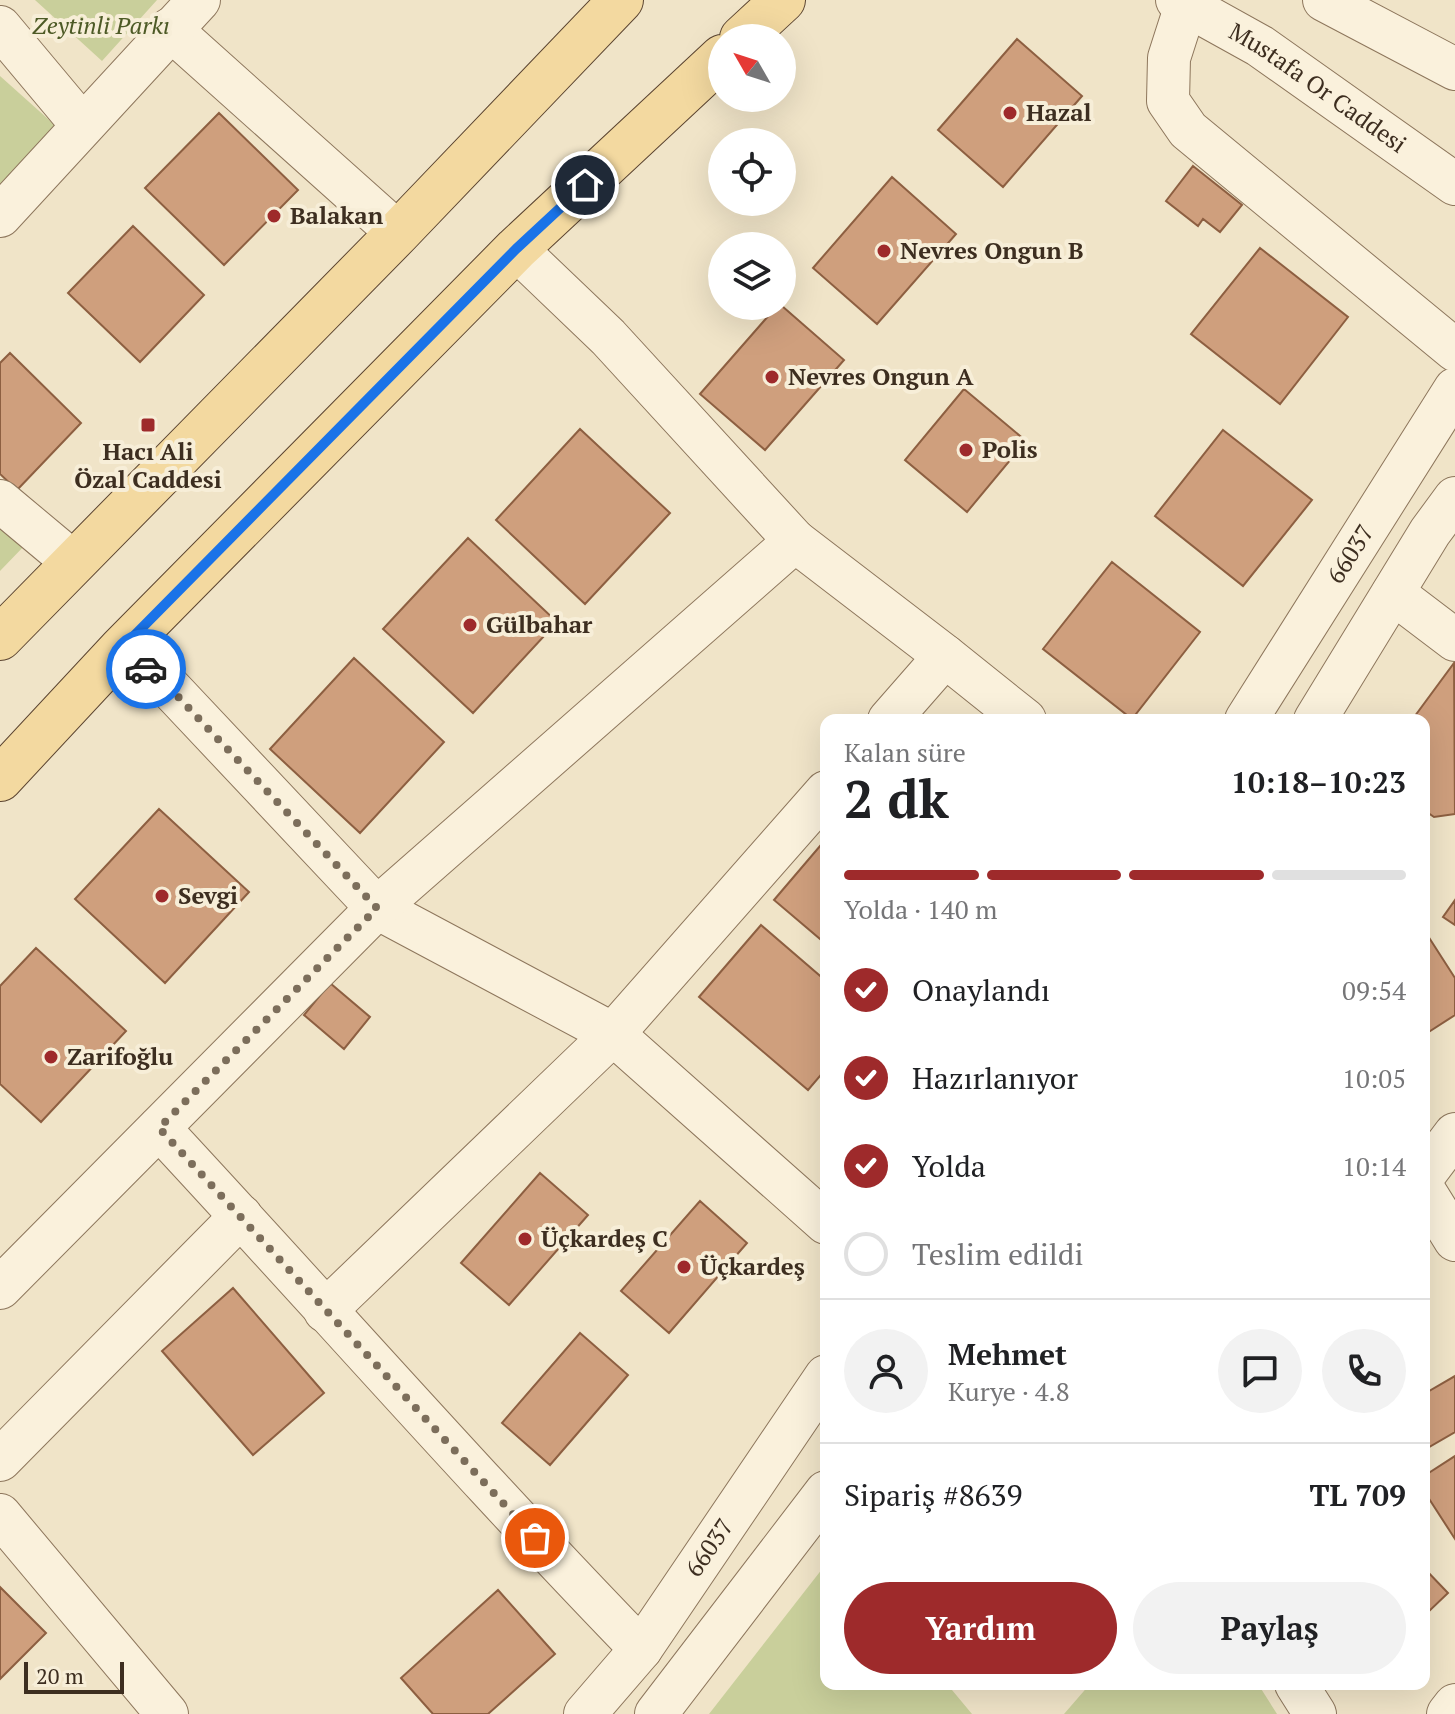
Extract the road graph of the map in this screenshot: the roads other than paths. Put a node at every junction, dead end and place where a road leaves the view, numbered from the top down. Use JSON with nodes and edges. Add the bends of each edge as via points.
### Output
{"nodes":[{"id":1,"x":199,"y":0,"type":"edge"},
{"id":2,"x":621,"y":0,"type":"edge"},
{"id":3,"x":783,"y":0,"type":"edge"},
{"id":4,"x":1324,"y":0,"type":"edge"},
{"id":5,"x":1181,"y":3,"type":"edge"},
{"id":6,"x":757,"y":24,"type":"edge"},
{"id":7,"x":0,"y":27,"type":"edge"},
{"id":8,"x":170,"y":29,"type":"junction"},
{"id":9,"x":1455,"y":69,"type":"edge"},
{"id":10,"x":708,"y":70,"type":"edge"},
{"id":11,"x":82,"y":125,"type":"junction"},
{"id":12,"x":1455,"y":184,"type":"edge"},
{"id":13,"x":0,"y":216,"type":"edge"},
{"id":14,"x":398,"y":233,"type":"junction"},
{"id":15,"x":516,"y":249,"type":"junction"},
{"id":16,"x":1455,"y":350,"type":"edge"},
{"id":17,"x":1455,"y":389,"type":"edge"},
{"id":18,"x":1455,"y":498,"type":"edge"},
{"id":19,"x":0,"y":501,"type":"edge"},
{"id":20,"x":795,"y":541,"type":"junction"},
{"id":21,"x":73,"y":562,"type":"junction"},
{"id":22,"x":1393,"y":593,"type":"junction"},
{"id":23,"x":0,"y":638,"type":"edge"},
{"id":24,"x":1455,"y":640,"type":"edge"},
{"id":25,"x":121,"y":649,"type":"junction"},
{"id":26,"x":945,"y":656,"type":"junction"},
{"id":27,"x":894,"y":714,"type":"edge"},
{"id":28,"x":1018,"y":714,"type":"edge"},
{"id":29,"x":1250,"y":714,"type":"edge"},
{"id":30,"x":1319,"y":714,"type":"edge"},
{"id":31,"x":0,"y":779,"type":"edge"},
{"id":32,"x":820,"y":799,"type":"edge"},
{"id":33,"x":377,"y":908,"type":"junction"},
{"id":34,"x":613,"y":1034,"type":"junction"},
{"id":35,"x":159,"y":1128,"type":"junction"},
{"id":36,"x":1455,"y":1134,"type":"edge"},
{"id":37,"x":1430,"y":1167,"type":"edge"},
{"id":38,"x":1430,"y":1200,"type":"edge"},
{"id":39,"x":241,"y":1216,"type":"junction"},
{"id":40,"x":820,"y":1218,"type":"edge"},
{"id":41,"x":1455,"y":1240,"type":"edge"},
{"id":42,"x":0,"y":1288,"type":"edge"},
{"id":43,"x":325,"y":1311,"type":"junction"},
{"id":44,"x":820,"y":1385,"type":"edge"},
{"id":45,"x":0,"y":1460,"type":"edge"},
{"id":46,"x":820,"y":1500,"type":"edge"},
{"id":47,"x":0,"y":1515,"type":"edge"},
{"id":48,"x":641,"y":1649,"type":"junction"},
{"id":49,"x":1300,"y":1690,"type":"edge"},
{"id":50,"x":1455,"y":1705,"type":"edge"},
{"id":51,"x":167,"y":1714,"type":"edge"},
{"id":52,"x":585,"y":1714,"type":"edge"},
{"id":53,"x":656,"y":1714,"type":"edge"},
{"id":54,"x":1315,"y":1714,"type":"edge"},
{"id":55,"x":1448,"y":1714,"type":"edge"}],
"edges":[{"from":1,"to":8,"type":"street"},
{"from":2,"to":14,"type":"main road"},
{"from":3,"to":6,"type":"main road"},
{"from":4,"to":9,"type":"street"},
{"from":5,"to":12,"type":"street","name":"Mustafa Or Caddesi","via":[[1260,46]]},
{"from":5,"to":16,"type":"street","via":[[1169,58],[1168,101],[1188,130]]},
{"from":7,"to":11,"type":"street"},
{"from":8,"to":11,"type":"street"},
{"from":8,"to":14,"type":"street"},
{"from":10,"to":15,"type":"main road"},
{"from":11,"to":13,"type":"street"},
{"from":14,"to":21,"type":"main road"},
{"from":15,"to":20,"type":"street","via":[[608,337]]},
{"from":15,"to":25,"type":"main road"},
{"from":17,"to":29,"type":"street","name":"66037"},
{"from":18,"to":22,"type":"street"},
{"from":19,"to":21,"type":"street"},
{"from":20,"to":26,"type":"street"},
{"from":20,"to":33,"type":"street"},
{"from":21,"to":23,"type":"main road"},
{"from":22,"to":24,"type":"street"},
{"from":22,"to":30,"type":"street"},
{"from":25,"to":31,"type":"main road"},
{"from":25,"to":33,"type":"street","via":[[169,687]]},
{"from":26,"to":27,"type":"street"},
{"from":26,"to":28,"type":"street"},
{"from":32,"to":34,"type":"street"},
{"from":33,"to":34,"type":"street"},
{"from":33,"to":35,"type":"street"},
{"from":34,"to":40,"type":"street"},
{"from":34,"to":43,"type":"street"},
{"from":35,"to":39,"type":"street"},
{"from":35,"to":42,"type":"street"},
{"from":36,"to":37,"type":"street"},
{"from":38,"to":41,"type":"street"},
{"from":39,"to":43,"type":"street"},
{"from":39,"to":45,"type":"street"},
{"from":43,"to":48,"type":"street"},
{"from":44,"to":48,"type":"street","name":"66037"},
{"from":46,"to":53,"type":"street"},
{"from":47,"to":51,"type":"street"},
{"from":48,"to":52,"type":"street","name":"66037"},
{"from":49,"to":54,"type":"street"},
{"from":50,"to":55,"type":"street"}]}
